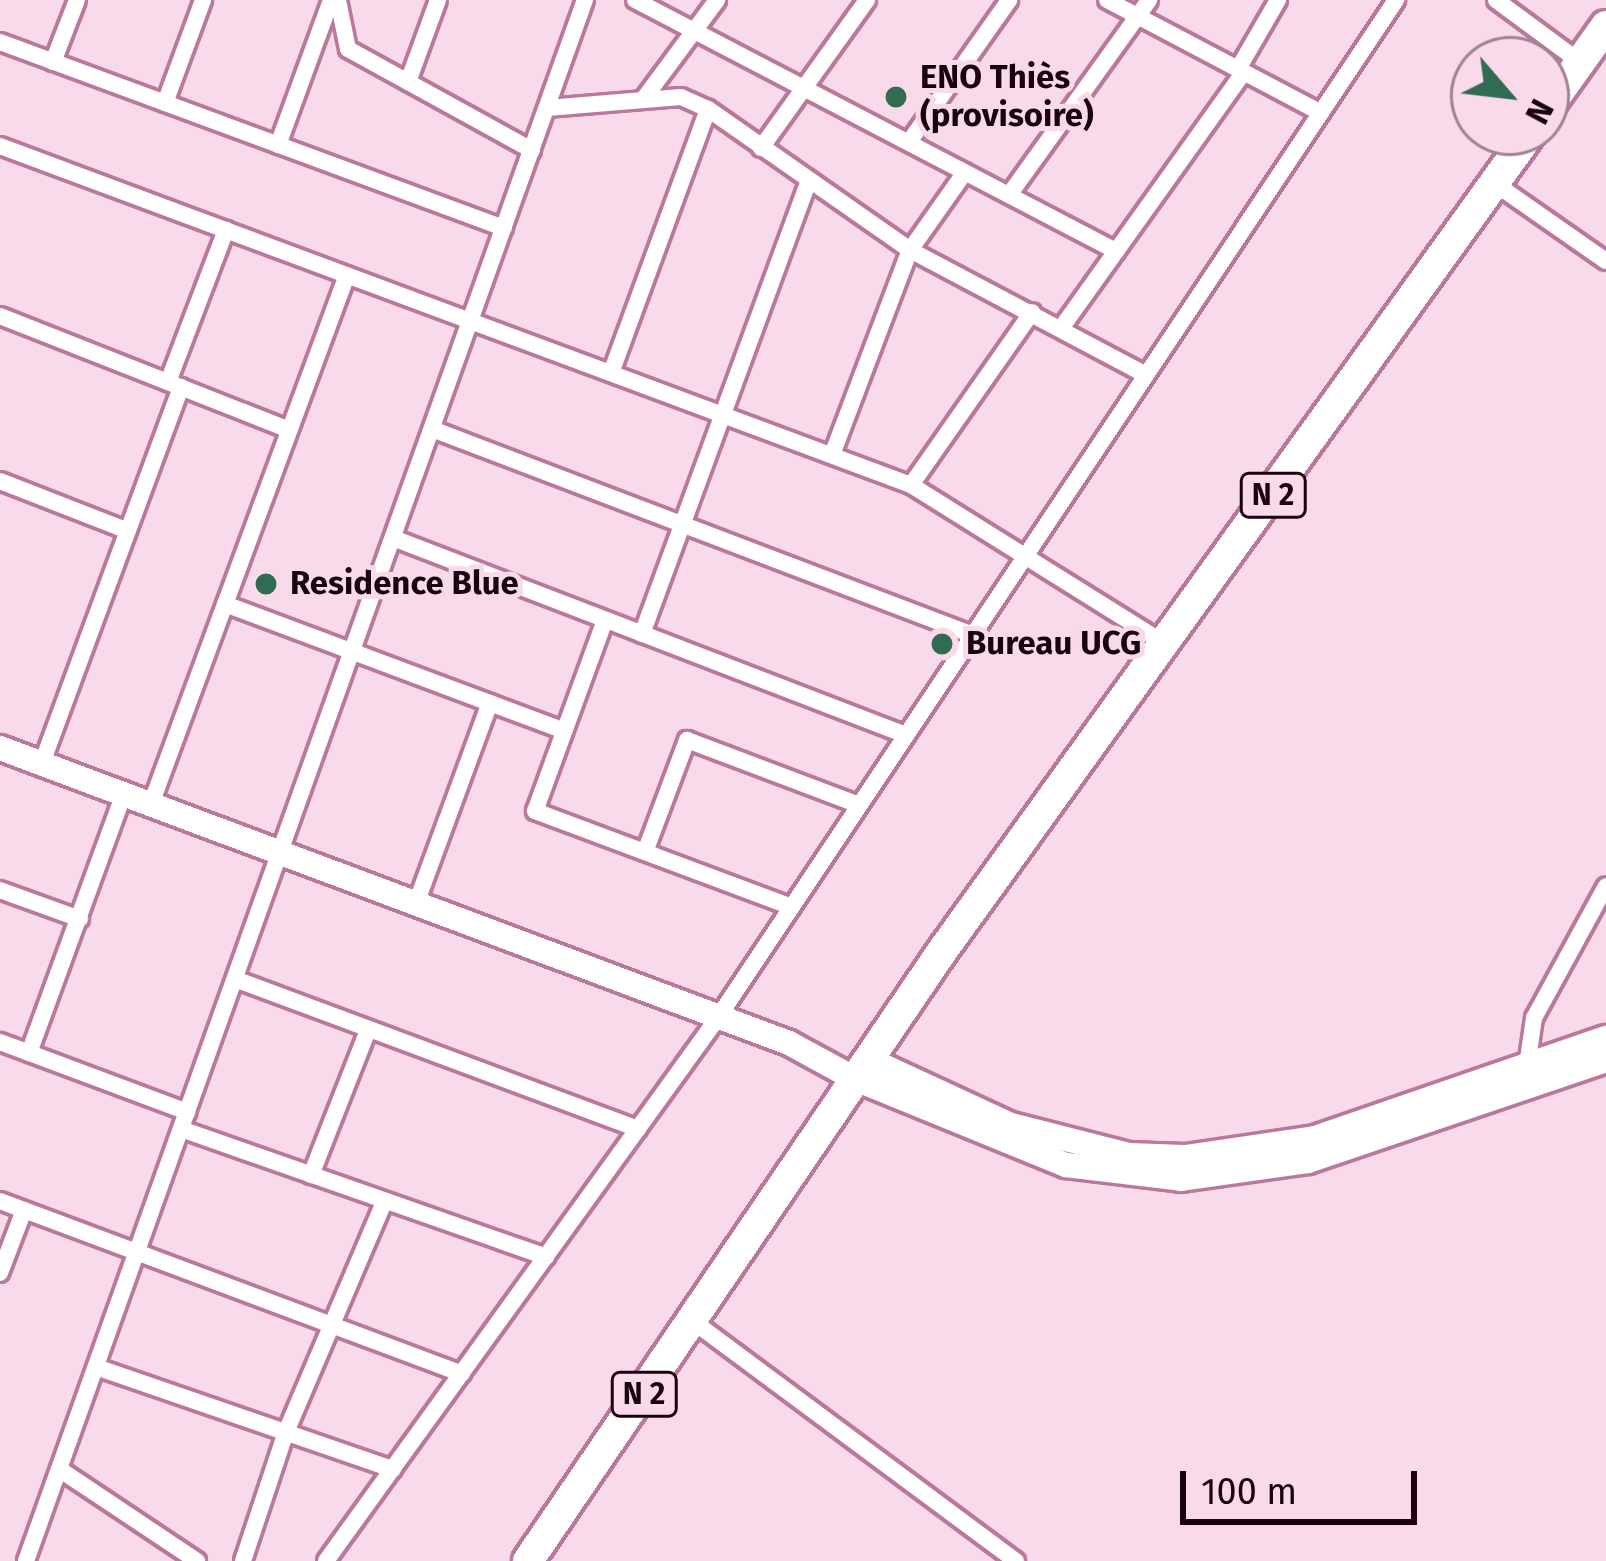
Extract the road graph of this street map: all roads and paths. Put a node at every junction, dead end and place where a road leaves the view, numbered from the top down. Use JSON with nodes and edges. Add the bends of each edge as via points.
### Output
{"nodes":[{"id":1,"x":76,"y":0,"type":"edge"},
{"id":2,"x":203,"y":0,"type":"edge"},
{"id":3,"x":335,"y":0,"type":"edge"},
{"id":4,"x":438,"y":0,"type":"edge"},
{"id":5,"x":585,"y":0,"type":"edge"},
{"id":6,"x":635,"y":0,"type":"edge"},
{"id":7,"x":717,"y":0,"type":"edge"},
{"id":8,"x":867,"y":0,"type":"edge"},
{"id":9,"x":1009,"y":0,"type":"edge"},
{"id":10,"x":1107,"y":0,"type":"edge"},
{"id":11,"x":1149,"y":0,"type":"edge"},
{"id":12,"x":1278,"y":0,"type":"edge"},
{"id":13,"x":1396,"y":0,"type":"edge"},
{"id":14,"x":1496,"y":0,"type":"edge"},
{"id":15,"x":1138,"y":16,"type":"junction"},
{"id":16,"x":1606,"y":26,"type":"edge"},
{"id":17,"x":695,"y":31,"type":"junction"},
{"id":18,"x":2,"y":48,"type":"edge"},
{"id":19,"x":53,"y":62,"type":"junction"},
{"id":20,"x":1580,"y":62,"type":"junction"},
{"id":21,"x":1241,"y":71,"type":"junction"},
{"id":22,"x":1570,"y":76,"type":"edge"},
{"id":23,"x":408,"y":82,"type":"junction"},
{"id":24,"x":805,"y":88,"type":"junction"},
{"id":25,"x":645,"y":98,"type":"junction"},
{"id":26,"x":165,"y":103,"type":"junction"},
{"id":27,"x":547,"y":108,"type":"junction"},
{"id":28,"x":708,"y":109,"type":"junction"},
{"id":29,"x":1321,"y":113,"type":"junction"},
{"id":30,"x":909,"y":142,"type":"junction"},
{"id":31,"x":278,"y":145,"type":"junction"},
{"id":32,"x":0,"y":146,"type":"edge"},
{"id":33,"x":761,"y":148,"type":"junction"},
{"id":34,"x":532,"y":150,"type":"junction"},
{"id":35,"x":1514,"y":156,"type":"edge"},
{"id":36,"x":965,"y":172,"type":"junction"},
{"id":37,"x":808,"y":182,"type":"junction"},
{"id":38,"x":1494,"y":183,"type":"junction"},
{"id":39,"x":1009,"y":195,"type":"junction"},
{"id":40,"x":504,"y":228,"type":"junction"},
{"id":41,"x":226,"y":230,"type":"junction"},
{"id":42,"x":910,"y":250,"type":"junction"},
{"id":43,"x":1116,"y":251,"type":"junction"},
{"id":44,"x":1606,"y":261,"type":"edge"},
{"id":45,"x":346,"y":275,"type":"junction"},
{"id":46,"x":1032,"y":312,"type":"junction"},
{"id":47,"x":0,"y":316,"type":"edge"},
{"id":48,"x":470,"y":321,"type":"junction"},
{"id":49,"x":1061,"y":327,"type":"junction"},
{"id":50,"x":611,"y":373,"type":"junction"},
{"id":51,"x":1146,"y":375,"type":"junction"},
{"id":52,"x":175,"y":385,"type":"junction"},
{"id":53,"x":722,"y":415,"type":"junction"},
{"id":54,"x":432,"y":429,"type":"junction"},
{"id":55,"x":289,"y":430,"type":"junction"},
{"id":56,"x":832,"y":455,"type":"junction"},
{"id":57,"x":0,"y":482,"type":"edge"},
{"id":58,"x":910,"y":485,"type":"junction"},
{"id":59,"x":682,"y":524,"type":"junction"},
{"id":60,"x":128,"y":531,"type":"junction"},
{"id":61,"x":393,"y":538,"type":"junction"},
{"id":62,"x":1026,"y":555,"type":"junction"},
{"id":63,"x":225,"y":604,"type":"junction"},
{"id":64,"x":605,"y":620,"type":"junction"},
{"id":65,"x":642,"y":634,"type":"junction"},
{"id":66,"x":973,"y":635,"type":"junction"},
{"id":67,"x":1167,"y":644,"type":"junction"},
{"id":68,"x":352,"y":651,"type":"junction"},
{"id":69,"x":490,"y":703,"type":"junction"},
{"id":70,"x":564,"y":731,"type":"junction"},
{"id":71,"x":906,"y":735,"type":"junction"},
{"id":72,"x":0,"y":748,"type":"edge"},
{"id":73,"x":42,"y":764,"type":"junction"},
{"id":74,"x":124,"y":794,"type":"junction"},
{"id":75,"x":151,"y":804,"type":"junction"},
{"id":76,"x":860,"y":805,"type":"junction"},
{"id":77,"x":281,"y":850,"type":"junction"},
{"id":78,"x":645,"y":852,"type":"junction"},
{"id":79,"x":1606,"y":886,"type":"edge"},
{"id":80,"x":0,"y":890,"type":"edge"},
{"id":81,"x":416,"y":901,"type":"junction"},
{"id":82,"x":792,"y":907,"type":"junction"},
{"id":83,"x":80,"y":919,"type":"junction"},
{"id":84,"x":235,"y":980,"type":"junction"},
{"id":85,"x":718,"y":1016,"type":"junction"},
{"id":86,"x":368,"y":1030,"type":"junction"},
{"id":87,"x":0,"y":1042,"type":"edge"},
{"id":88,"x":29,"y":1053,"type":"junction"},
{"id":89,"x":1605,"y":1058,"type":"edge"},
{"id":90,"x":1527,"y":1066,"type":"junction"},
{"id":91,"x":869,"y":1072,"type":"junction"},
{"id":92,"x":184,"y":1120,"type":"junction"},
{"id":93,"x":638,"y":1129,"type":"junction"},
{"id":94,"x":1351,"y":1138,"type":"junction"},
{"id":95,"x":311,"y":1175,"type":"junction"},
{"id":96,"x":0,"y":1201,"type":"edge"},
{"id":97,"x":384,"y":1202,"type":"junction"},
{"id":98,"x":23,"y":1210,"type":"junction"},
{"id":99,"x":136,"y":1254,"type":"junction"},
{"id":100,"x":546,"y":1257,"type":"junction"},
{"id":101,"x":0,"y":1273,"type":"edge"},
{"id":102,"x":694,"y":1322,"type":"junction"},
{"id":103,"x":332,"y":1327,"type":"junction"},
{"id":104,"x":96,"y":1367,"type":"junction"},
{"id":105,"x":462,"y":1373,"type":"junction"},
{"id":106,"x":286,"y":1432,"type":"junction"},
{"id":107,"x":59,"y":1469,"type":"junction"},
{"id":108,"x":393,"y":1469,"type":"junction"},
{"id":109,"x":26,"y":1561,"type":"edge"},
{"id":110,"x":196,"y":1561,"type":"edge"},
{"id":111,"x":243,"y":1561,"type":"edge"},
{"id":112,"x":326,"y":1561,"type":"edge"},
{"id":113,"x":528,"y":1561,"type":"edge"},
{"id":114,"x":1016,"y":1561,"type":"edge"}],
"edges":[{"from":1,"to":19,"type":"street"},
{"from":2,"to":26,"type":"street"},
{"from":3,"to":23,"type":"street","via":[[348,50]]},
{"from":3,"to":31,"type":"street"},
{"from":4,"to":23,"type":"street"},
{"from":5,"to":27,"type":"street"},
{"from":6,"to":17,"type":"street"},
{"from":7,"to":17,"type":"street"},
{"from":8,"to":24,"type":"street"},
{"from":9,"to":30,"type":"street"},
{"from":10,"to":15,"type":"street"},
{"from":11,"to":15,"type":"street"},
{"from":12,"to":21,"type":"street"},
{"from":13,"to":29,"type":"street"},
{"from":14,"to":20,"type":"street"},
{"from":15,"to":21,"type":"street"},
{"from":15,"to":39,"type":"street"},
{"from":16,"to":20,"type":"highway"},
{"from":17,"to":24,"type":"street"},
{"from":17,"to":25,"type":"street"},
{"from":18,"to":19,"type":"street"},
{"from":19,"to":26,"type":"street"},
{"from":20,"to":22,"type":"highway"},
{"from":21,"to":29,"type":"street"},
{"from":21,"to":43,"type":"street"},
{"from":23,"to":34,"type":"street"},
{"from":24,"to":30,"type":"street"},
{"from":24,"to":33,"type":"street"},
{"from":25,"to":27,"type":"street"},
{"from":25,"to":28,"type":"street","via":[[680,98]]},
{"from":26,"to":31,"type":"street"},
{"from":27,"to":34,"type":"street"},
{"from":28,"to":33,"type":"street"},
{"from":28,"to":50,"type":"street"},
{"from":29,"to":51,"type":"street"},
{"from":30,"to":36,"type":"street"},
{"from":31,"to":40,"type":"street"},
{"from":32,"to":41,"type":"street"},
{"from":33,"to":37,"type":"street"},
{"from":34,"to":40,"type":"street"},
{"from":35,"to":38,"type":"highway","number":"N 2"},
{"from":36,"to":39,"type":"street"},
{"from":36,"to":42,"type":"street"},
{"from":37,"to":42,"type":"street"},
{"from":37,"to":53,"type":"street"},
{"from":38,"to":44,"type":"street"},
{"from":38,"to":67,"type":"highway","number":"N 2"},
{"from":39,"to":43,"type":"street"},
{"from":40,"to":48,"type":"street"},
{"from":41,"to":45,"type":"street"},
{"from":41,"to":52,"type":"street"},
{"from":42,"to":46,"type":"street"},
{"from":42,"to":56,"type":"street"},
{"from":43,"to":49,"type":"street"},
{"from":45,"to":48,"type":"street"},
{"from":45,"to":55,"type":"street"},
{"from":46,"to":49,"type":"street"},
{"from":46,"to":58,"type":"street"},
{"from":47,"to":52,"type":"street"},
{"from":48,"to":50,"type":"street"},
{"from":48,"to":54,"type":"street"},
{"from":49,"to":51,"type":"street"},
{"from":50,"to":53,"type":"street"},
{"from":51,"to":62,"type":"street"},
{"from":52,"to":55,"type":"street"},
{"from":52,"to":60,"type":"street"},
{"from":53,"to":56,"type":"street"},
{"from":53,"to":59,"type":"street"},
{"from":54,"to":59,"type":"street"},
{"from":54,"to":61,"type":"street"},
{"from":55,"to":63,"type":"street"},
{"from":56,"to":58,"type":"street"},
{"from":57,"to":60,"type":"street"},
{"from":58,"to":62,"type":"street"},
{"from":59,"to":65,"type":"street"},
{"from":59,"to":66,"type":"street"},
{"from":60,"to":73,"type":"street"},
{"from":61,"to":64,"type":"street"},
{"from":61,"to":68,"type":"street"},
{"from":62,"to":66,"type":"street"},
{"from":62,"to":67,"type":"street"},
{"from":63,"to":68,"type":"street"},
{"from":63,"to":75,"type":"street"},
{"from":64,"to":65,"type":"street"},
{"from":64,"to":70,"type":"street"},
{"from":65,"to":71,"type":"street"},
{"from":66,"to":71,"type":"street"},
{"from":67,"to":91,"type":"highway","number":"N 2"},
{"from":68,"to":69,"type":"street"},
{"from":68,"to":77,"type":"street"},
{"from":69,"to":70,"type":"street"},
{"from":69,"to":81,"type":"street"},
{"from":70,"to":78,"type":"street","via":[[535,812]]},
{"from":71,"to":76,"type":"street"},
{"from":72,"to":73,"type":"main road"},
{"from":73,"to":74,"type":"main road"},
{"from":74,"to":75,"type":"main road"},
{"from":74,"to":83,"type":"street"},
{"from":75,"to":77,"type":"main road"},
{"from":76,"to":78,"type":"street","via":[[687,740]]},
{"from":76,"to":82,"type":"street"},
{"from":77,"to":81,"type":"main road"},
{"from":77,"to":84,"type":"street"},
{"from":78,"to":82,"type":"street"},
{"from":79,"to":90,"type":"street","via":[[1534,1018]]},
{"from":80,"to":83,"type":"street"},
{"from":81,"to":85,"type":"main road"},
{"from":82,"to":85,"type":"street"},
{"from":83,"to":88,"type":"street"},
{"from":84,"to":86,"type":"street"},
{"from":84,"to":92,"type":"street"},
{"from":85,"to":91,"type":"main road"},
{"from":85,"to":93,"type":"street"},
{"from":86,"to":93,"type":"street"},
{"from":86,"to":95,"type":"street"},
{"from":87,"to":88,"type":"street"},
{"from":88,"to":92,"type":"street"},
{"from":89,"to":90,"type":"main road"},
{"from":89,"to":94,"type":"main road"},
{"from":90,"to":94,"type":"main road"},
{"from":91,"to":94,"type":"main road","via":[[1004,1145],[1126,1178],[1262,1170]]},
{"from":91,"to":102,"type":"highway","number":"N 2"},
{"from":92,"to":95,"type":"street"},
{"from":92,"to":99,"type":"street"},
{"from":93,"to":100,"type":"street"},
{"from":95,"to":97,"type":"street"},
{"from":96,"to":98,"type":"street"},
{"from":97,"to":100,"type":"street"},
{"from":97,"to":103,"type":"street"},
{"from":98,"to":99,"type":"street"},
{"from":98,"to":101,"type":"street"},
{"from":99,"to":103,"type":"street"},
{"from":99,"to":104,"type":"street"},
{"from":100,"to":105,"type":"street"},
{"from":102,"to":113,"type":"highway","number":"N 2"},
{"from":102,"to":114,"type":"street"},
{"from":103,"to":105,"type":"street"},
{"from":103,"to":106,"type":"street"},
{"from":104,"to":106,"type":"street"},
{"from":104,"to":107,"type":"street"},
{"from":105,"to":108,"type":"street"},
{"from":106,"to":108,"type":"street"},
{"from":106,"to":111,"type":"street"},
{"from":107,"to":109,"type":"street"},
{"from":107,"to":110,"type":"street"},
{"from":108,"to":112,"type":"street"}]}
